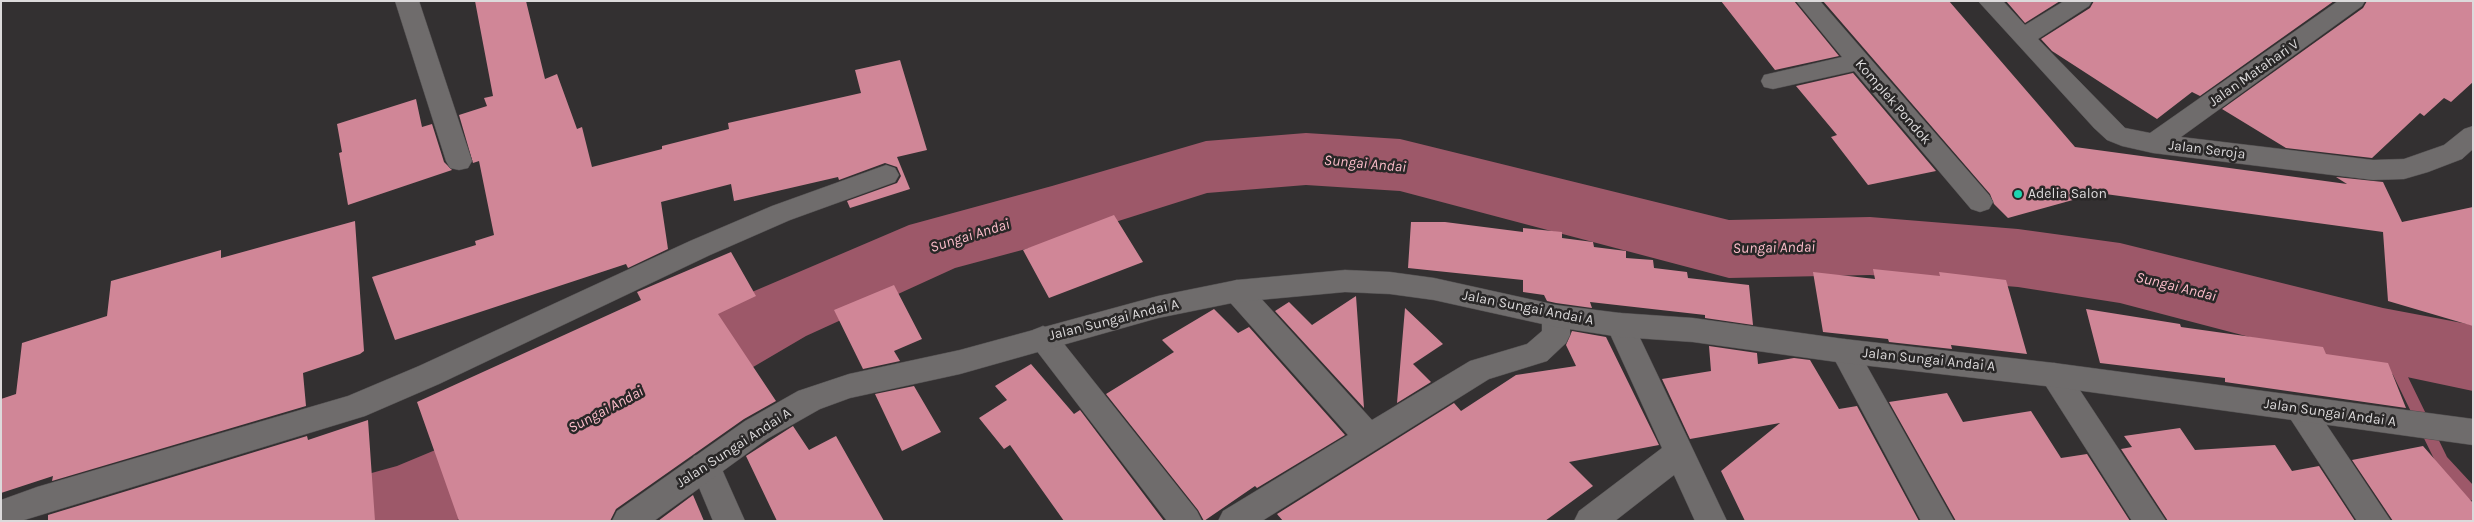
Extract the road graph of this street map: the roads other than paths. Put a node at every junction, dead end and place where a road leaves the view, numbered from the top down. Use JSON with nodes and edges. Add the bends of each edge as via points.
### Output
{"nodes":[{"id":1,"x":408,"y":1,"type":"edge"},
{"id":2,"x":1807,"y":1,"type":"edge"},
{"id":3,"x":1989,"y":1,"type":"edge"},
{"id":4,"x":2081,"y":1,"type":"edge"},
{"id":5,"x":2354,"y":1,"type":"edge"},
{"id":6,"x":2024,"y":37,"type":"junction"},
{"id":7,"x":1859,"y":62,"type":"junction"},
{"id":8,"x":1773,"y":81,"type":"dead end"},
{"id":9,"x":2473,"y":135,"type":"edge"},
{"id":10,"x":2153,"y":144,"type":"junction"},
{"id":11,"x":458,"y":161,"type":"dead end"},
{"id":12,"x":886,"y":175,"type":"dead end"},
{"id":13,"x":1980,"y":202,"type":"dead end"},
{"id":14,"x":1237,"y":291,"type":"junction"},
{"id":15,"x":1556,"y":316,"type":"junction"},
{"id":16,"x":1620,"y":326,"type":"junction"},
{"id":17,"x":1043,"y":338,"type":"junction"},
{"id":18,"x":1844,"y":351,"type":"junction"},
{"id":19,"x":2054,"y":375,"type":"junction"},
{"id":20,"x":2299,"y":409,"type":"junction"},
{"id":21,"x":2465,"y":431,"type":"edge"},
{"id":22,"x":1368,"y":437,"type":"junction"},
{"id":23,"x":1680,"y":452,"type":"junction"},
{"id":24,"x":704,"y":466,"type":"junction"},
{"id":25,"x":1,"y":514,"type":"edge"},
{"id":26,"x":628,"y":521,"type":"edge"},
{"id":27,"x":729,"y":521,"type":"edge"},
{"id":28,"x":1186,"y":521,"type":"edge"},
{"id":29,"x":1234,"y":521,"type":"edge"},
{"id":30,"x":1590,"y":521,"type":"edge"},
{"id":31,"x":1711,"y":521,"type":"edge"},
{"id":32,"x":1938,"y":521,"type":"edge"},
{"id":33,"x":2150,"y":521,"type":"edge"},
{"id":34,"x":2375,"y":521,"type":"edge"}],
"edges":[{"from":1,"to":11,"type":"street"},
{"from":2,"to":7,"type":"street","name":"Komplek Pondok"},
{"from":3,"to":6,"type":"street","name":"Jalan Seroja"},
{"from":4,"to":6,"type":"street"},
{"from":5,"to":10,"type":"street","name":"Jalan Matahari V"},
{"from":6,"to":10,"type":"street","name":"Jalan Seroja","via":[[2116,134]]},
{"from":7,"to":8,"type":"street"},
{"from":7,"to":13,"type":"street","name":"Komplek Pondok"},
{"from":9,"to":10,"type":"street","name":"Jalan Seroja","via":[[2453,152],[2428,163],[2404,169],[2373,170]]},
{"from":12,"to":25,"type":"street","via":[[718,240],[354,407]]},
{"from":14,"to":15,"type":"street","name":"Jalan Sungai Andai A","via":[[1345,281],[1390,282]]},
{"from":14,"to":17,"type":"street","name":"Jalan Sungai Andai A"},
{"from":14,"to":22,"type":"street"},
{"from":15,"to":16,"type":"street","name":"Jalan Sungai Andai A"},
{"from":15,"to":22,"type":"street","via":[[1556,335],[1537,353],[1480,370]]},
{"from":16,"to":18,"type":"street","name":"Jalan Sungai Andai A","via":[[1693,330]]},
{"from":16,"to":23,"type":"street"},
{"from":17,"to":24,"type":"street","name":"Jalan Sungai Andai A","via":[[960,362],[849,386],[809,400],[756,430]]},
{"from":17,"to":28,"type":"street"},
{"from":18,"to":19,"type":"street","name":"Jalan Sungai Andai A"},
{"from":18,"to":32,"type":"street"},
{"from":19,"to":20,"type":"street","name":"Jalan Sungai Andai A"},
{"from":19,"to":33,"type":"street"},
{"from":20,"to":21,"type":"street","name":"Jalan Sungai Andai A"},
{"from":20,"to":34,"type":"street"},
{"from":22,"to":29,"type":"street"},
{"from":23,"to":30,"type":"street"},
{"from":23,"to":31,"type":"street"},
{"from":24,"to":26,"type":"street","name":"Jalan Sungai Andai A"},
{"from":24,"to":27,"type":"street"}]}
